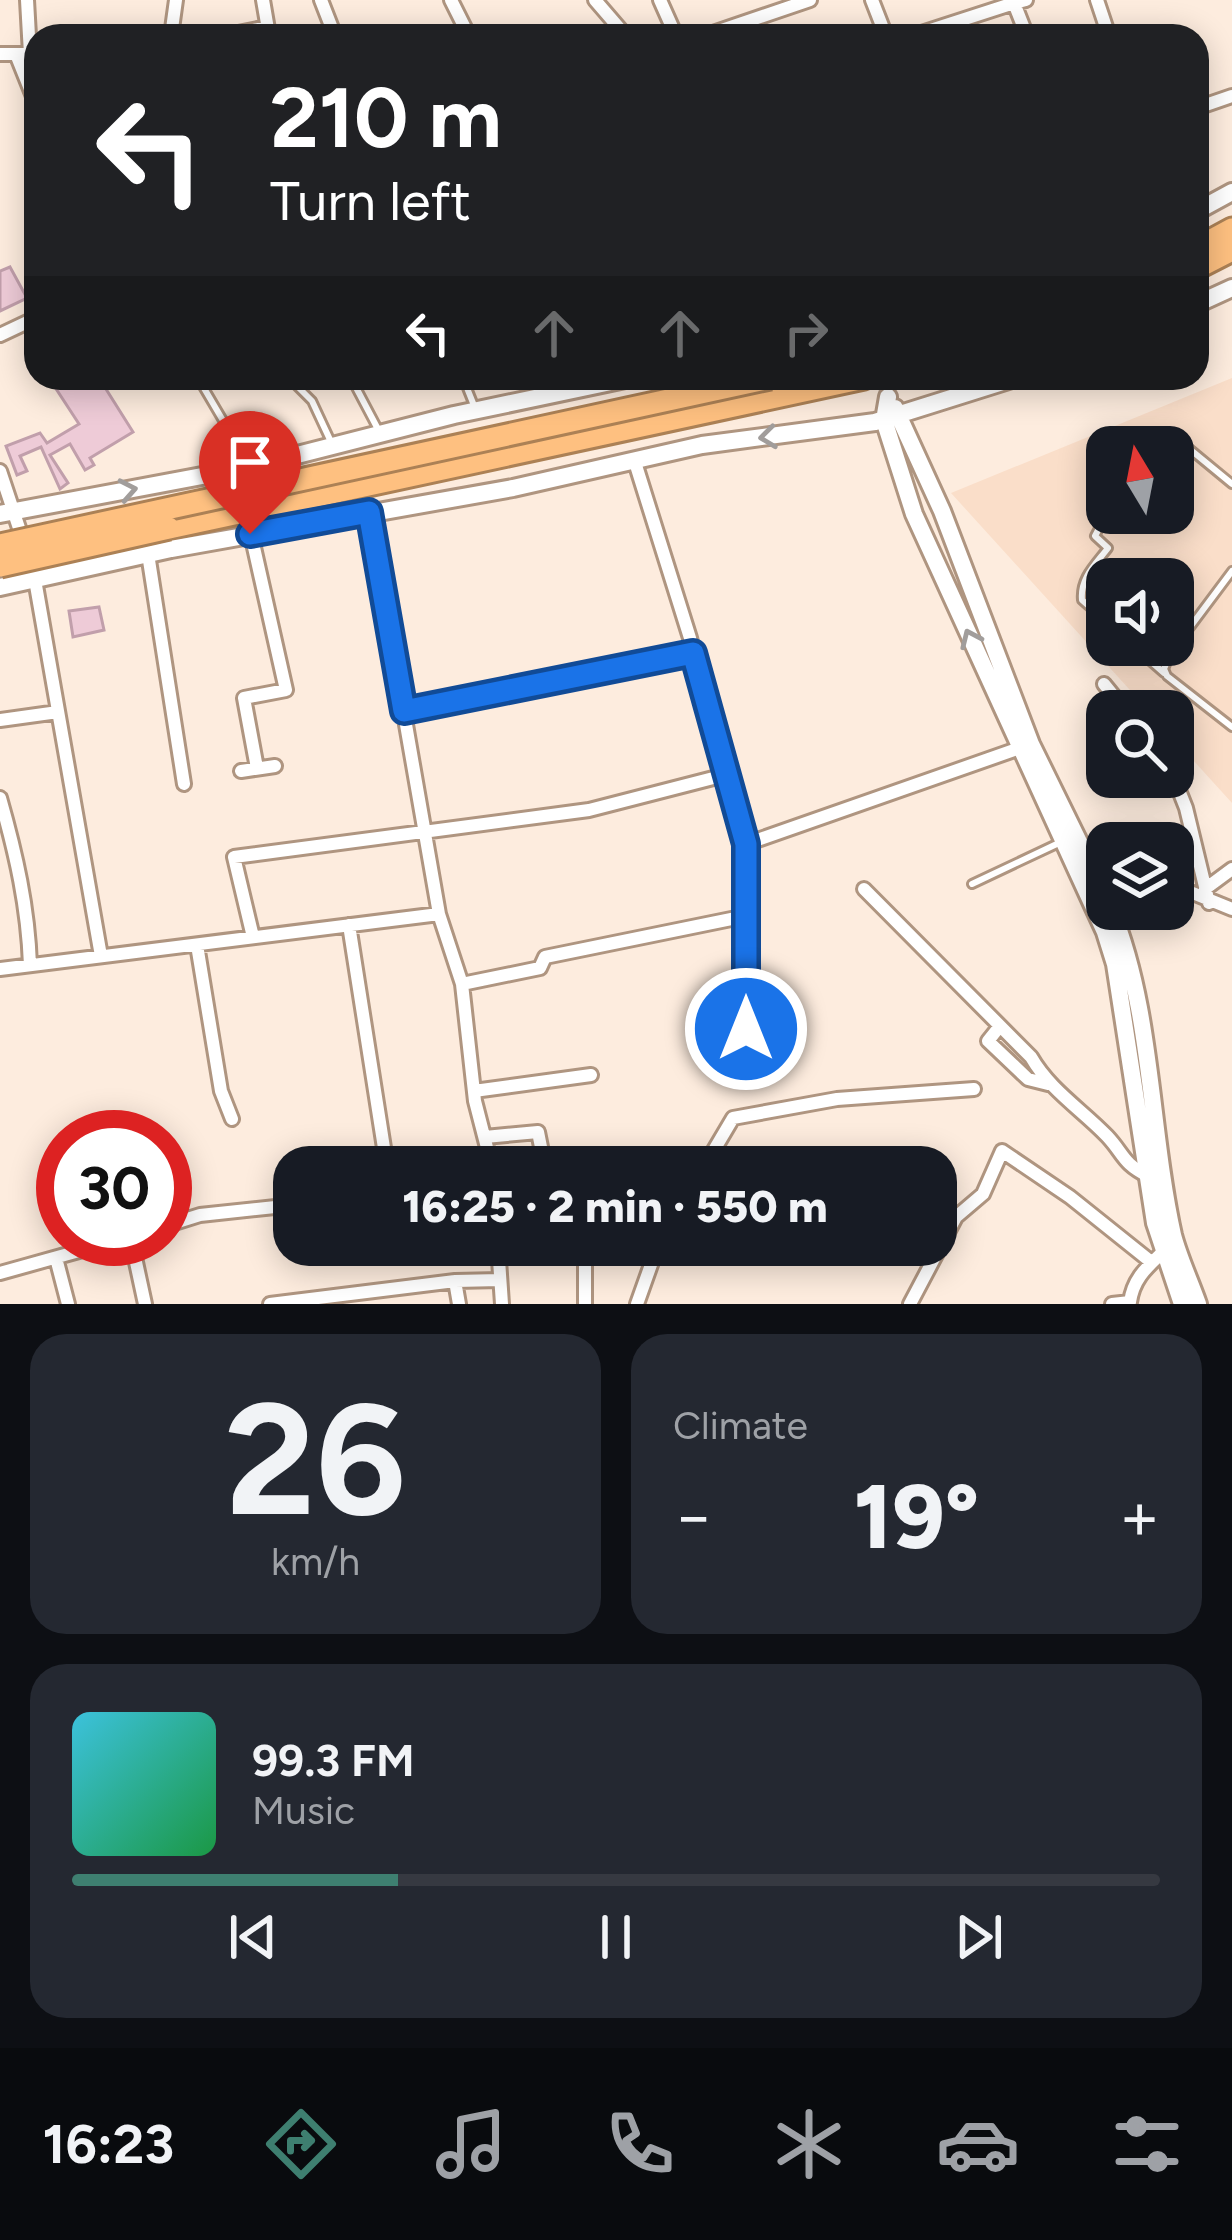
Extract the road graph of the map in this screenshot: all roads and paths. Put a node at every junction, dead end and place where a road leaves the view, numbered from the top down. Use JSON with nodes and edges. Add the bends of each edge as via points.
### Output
{"nodes":[{"id":1,"x":595,"y":0,"type":"edge"},
{"id":2,"x":810,"y":0,"type":"edge"},
{"id":3,"x":1020,"y":2,"type":"edge"},
{"id":4,"x":616,"y":24,"type":"edge"},
{"id":5,"x":739,"y":24,"type":"edge"},
{"id":6,"x":950,"y":24,"type":"edge"},
{"id":7,"x":205,"y":390,"type":"edge"},
{"id":8,"x":302,"y":390,"type":"edge"},
{"id":9,"x":357,"y":390,"type":"edge"},
{"id":10,"x":468,"y":390,"type":"edge"},
{"id":11,"x":574,"y":390,"type":"edge"},
{"id":12,"x":715,"y":390,"type":"edge"},
{"id":13,"x":809,"y":390,"type":"edge"},
{"id":14,"x":978,"y":390,"type":"edge"},
{"id":15,"x":476,"y":411,"type":"junction"},
{"id":16,"x":892,"y":418,"type":"junction"},
{"id":17,"x":380,"y":434,"type":"junction"},
{"id":18,"x":333,"y":446,"type":"junction"},
{"id":19,"x":1194,"y":453,"type":"edge"},
{"id":20,"x":634,"y":459,"type":"junction"},
{"id":21,"x":250,"y":467,"type":"junction"},
{"id":22,"x":0,"y":471,"type":"edge"},
{"id":23,"x":1232,"y":484,"type":"edge"},
{"id":24,"x":369,"y":512,"type":"junction"},
{"id":25,"x":7,"y":513,"type":"edge"},
{"id":26,"x":250,"y":534,"type":"junction"},
{"id":27,"x":1097,"y":534,"type":"edge"},
{"id":28,"x":0,"y":545,"type":"edge"},
{"id":29,"x":148,"y":554,"type":"junction"},
{"id":30,"x":1100,"y":558,"type":"edge"},
{"id":31,"x":0,"y":566,"type":"edge"},
{"id":32,"x":1232,"y":571,"type":"edge"},
{"id":33,"x":1086,"y":576,"type":"edge"},
{"id":34,"x":35,"y":579,"type":"junction"},
{"id":35,"x":0,"y":587,"type":"edge"},
{"id":36,"x":1086,"y":604,"type":"edge"},
{"id":37,"x":693,"y":653,"type":"junction"},
{"id":38,"x":1156,"y":666,"type":"edge"},
{"id":39,"x":1167,"y":676,"type":"junction"},
{"id":40,"x":1104,"y":683,"type":"dead end"},
{"id":41,"x":1110,"y":690,"type":"edge"},
{"id":42,"x":404,"y":711,"type":"junction"},
{"id":43,"x":58,"y":712,"type":"junction"},
{"id":44,"x":0,"y":720,"type":"edge"},
{"id":45,"x":1232,"y":728,"type":"edge"},
{"id":46,"x":1020,"y":748,"type":"junction"},
{"id":47,"x":275,"y":766,"type":"dead end"},
{"id":48,"x":257,"y":768,"type":"junction"},
{"id":49,"x":241,"y":771,"type":"dead end"},
{"id":50,"x":725,"y":775,"type":"junction"},
{"id":51,"x":184,"y":784,"type":"dead end"},
{"id":52,"x":0,"y":798,"type":"edge"},
{"id":53,"x":1182,"y":798,"type":"edge"},
{"id":54,"x":425,"y":831,"type":"junction"},
{"id":55,"x":1068,"y":840,"type":"junction"},
{"id":56,"x":746,"y":844,"type":"junction"},
{"id":57,"x":1086,"y":855,"type":"edge"},
{"id":58,"x":1232,"y":869,"type":"edge"},
{"id":59,"x":972,"y":884,"type":"dead end"},
{"id":60,"x":864,"y":889,"type":"dead end"},
{"id":61,"x":1194,"y":892,"type":"edge"},
{"id":62,"x":1207,"y":896,"type":"junction"},
{"id":63,"x":1232,"y":909,"type":"edge"},
{"id":64,"x":439,"y":914,"type":"junction"},
{"id":65,"x":746,"y":916,"type":"junction"},
{"id":66,"x":350,"y":925,"type":"junction"},
{"id":67,"x":1118,"y":930,"type":"edge"},
{"id":68,"x":253,"y":937,"type":"junction"},
{"id":69,"x":197,"y":944,"type":"junction"},
{"id":70,"x":101,"y":956,"type":"junction"},
{"id":71,"x":30,"y":965,"type":"junction"},
{"id":72,"x":0,"y":969,"type":"edge"},
{"id":73,"x":462,"y":984,"type":"junction"},
{"id":74,"x":746,"y":1067,"type":"dead end"},
{"id":75,"x":591,"y":1076,"type":"dead end"},
{"id":76,"x":974,"y":1089,"type":"dead end"},
{"id":77,"x":474,"y":1091,"type":"junction"},
{"id":78,"x":232,"y":1119,"type":"dead end"},
{"id":79,"x":1144,"y":1136,"type":"junction"},
{"id":80,"x":485,"y":1137,"type":"junction"},
{"id":81,"x":1112,"y":1140,"type":"junction"},
{"id":82,"x":384,"y":1146,"type":"edge"},
{"id":83,"x":487,"y":1146,"type":"edge"},
{"id":84,"x":541,"y":1146,"type":"edge"},
{"id":85,"x":716,"y":1146,"type":"edge"},
{"id":86,"x":1148,"y":1176,"type":"junction"},
{"id":87,"x":273,"y":1207,"type":"edge"},
{"id":88,"x":192,"y":1218,"type":"edge"},
{"id":89,"x":1163,"y":1251,"type":"junction"},
{"id":90,"x":36,"y":1264,"type":"edge"},
{"id":91,"x":58,"y":1266,"type":"edge"},
{"id":92,"x":137,"y":1266,"type":"edge"},
{"id":93,"x":499,"y":1266,"type":"edge"},
{"id":94,"x":585,"y":1266,"type":"edge"},
{"id":95,"x":651,"y":1266,"type":"edge"},
{"id":96,"x":0,"y":1274,"type":"edge"},
{"id":97,"x":500,"y":1280,"type":"junction"},
{"id":98,"x":455,"y":1281,"type":"junction"},
{"id":99,"x":372,"y":1298,"type":"edge"},
{"id":100,"x":68,"y":1304,"type":"edge"},
{"id":101,"x":145,"y":1304,"type":"edge"},
{"id":102,"x":270,"y":1304,"type":"edge"},
{"id":103,"x":459,"y":1304,"type":"edge"},
{"id":104,"x":502,"y":1304,"type":"edge"},
{"id":105,"x":585,"y":1304,"type":"edge"},
{"id":106,"x":638,"y":1304,"type":"edge"},
{"id":107,"x":910,"y":1304,"type":"edge"},
{"id":108,"x":1112,"y":1304,"type":"edge"},
{"id":109,"x":1183,"y":1304,"type":"edge"},
{"id":110,"x":1198,"y":1304,"type":"edge"}],
"edges":[{"from":1,"to":4,"type":"street"},
{"from":2,"to":5,"type":"street"},
{"from":3,"to":6,"type":"street"},
{"from":7,"to":21,"type":"lane"},
{"from":8,"to":18,"type":"lane"},
{"from":9,"to":17,"type":"lane"},
{"from":10,"to":15,"type":"lane"},
{"from":11,"to":15,"type":"street"},
{"from":12,"to":28,"type":"highway","bridge":true},
{"from":13,"to":31,"type":"highway","bridge":true},
{"from":14,"to":16,"type":"street"},
{"from":15,"to":17,"type":"street"},
{"from":16,"to":20,"type":"street","one_way":true},
{"from":46,"to":16,"type":"street","one_way":true,"via":[[914,514]]},
{"from":16,"to":55,"type":"street","via":[[942,511]]},
{"from":17,"to":18,"type":"street"},
{"from":18,"to":21,"type":"street"},
{"from":19,"to":23,"type":"lane"},
{"from":20,"to":24,"type":"street"},
{"from":20,"to":37,"type":"street"},
{"from":25,"to":21,"type":"street","one_way":true},
{"from":22,"to":25,"type":"street"},
{"from":24,"to":26,"type":"street"},
{"from":24,"to":42,"type":"street"},
{"from":25,"to":34,"type":"street"},
{"from":26,"to":29,"type":"street"},
{"from":26,"to":48,"type":"street","via":[[286,690],[244,698]]},
{"from":27,"to":30,"type":"lane","via":[[1108,548]]},
{"from":29,"to":34,"type":"street"},
{"from":29,"to":51,"type":"street"},
{"from":32,"to":39,"type":"lane","via":[[1170,654]]},
{"from":33,"to":36,"type":"lane"},
{"from":34,"to":35,"type":"street"},
{"from":34,"to":43,"type":"street"},
{"from":37,"to":42,"type":"street"},
{"from":37,"to":50,"type":"street"},
{"from":38,"to":39,"type":"lane"},
{"from":39,"to":45,"type":"lane"},
{"from":40,"to":41,"type":"street"},
{"from":42,"to":54,"type":"street"},
{"from":43,"to":44,"type":"street"},
{"from":43,"to":70,"type":"street"},
{"from":46,"to":55,"type":"street"},
{"from":46,"to":56,"type":"street"},
{"from":47,"to":48,"type":"street"},
{"from":48,"to":49,"type":"street"},
{"from":50,"to":54,"type":"street","via":[[589,810]]},
{"from":50,"to":56,"type":"street"},
{"from":52,"to":71,"type":"street","via":[[20,869]]},
{"from":53,"to":62,"type":"street"},
{"from":54,"to":64,"type":"street"},
{"from":54,"to":68,"type":"street","via":[[234,857]]},
{"from":55,"to":57,"type":"street"},
{"from":55,"to":59,"type":"lane"},
{"from":55,"to":79,"type":"street","via":[[1114,964]]},
{"from":56,"to":65,"type":"street"},
{"from":58,"to":62,"type":"street"},
{"from":60,"to":81,"type":"street","via":[[1031,1057],[1048,1084]]},
{"from":61,"to":62,"type":"street"},
{"from":62,"to":63,"type":"street"},
{"from":64,"to":66,"type":"street"},
{"from":64,"to":73,"type":"street"},
{"from":65,"to":73,"type":"street","via":[[544,957],[540,968]]},
{"from":65,"to":74,"type":"street"},
{"from":66,"to":68,"type":"street"},
{"from":66,"to":82,"type":"street"},
{"from":67,"to":89,"type":"street"},
{"from":68,"to":69,"type":"street"},
{"from":69,"to":70,"type":"street"},
{"from":69,"to":78,"type":"street"},
{"from":70,"to":71,"type":"street"},
{"from":71,"to":72,"type":"street"},
{"from":73,"to":77,"type":"street"},
{"from":75,"to":77,"type":"street"},
{"from":76,"to":85,"type":"street","via":[[733,1118]]},
{"from":77,"to":80,"type":"street"},
{"from":79,"to":81,"type":"street"},
{"from":79,"to":86,"type":"street"},
{"from":80,"to":83,"type":"street"},
{"from":80,"to":84,"type":"street","via":[[538,1132]]},
{"from":81,"to":86,"type":"street","via":[[1128,1166]]},
{"from":86,"to":89,"type":"street"},
{"from":87,"to":88,"type":"street"},
{"from":89,"to":107,"type":"street","via":[[1002,1151]]},
{"from":89,"to":108,"type":"street","via":[[1132,1287],[1130,1302]]},
{"from":89,"to":109,"type":"street"},
{"from":89,"to":110,"type":"street"},
{"from":90,"to":96,"type":"street"},
{"from":91,"to":100,"type":"street"},
{"from":92,"to":101,"type":"street"},
{"from":93,"to":97,"type":"street"},
{"from":94,"to":105,"type":"street"},
{"from":95,"to":106,"type":"street"},
{"from":97,"to":98,"type":"street"},
{"from":97,"to":104,"type":"street"},
{"from":98,"to":99,"type":"street"},
{"from":98,"to":103,"type":"street"},
{"from":99,"to":102,"type":"street"}]}
